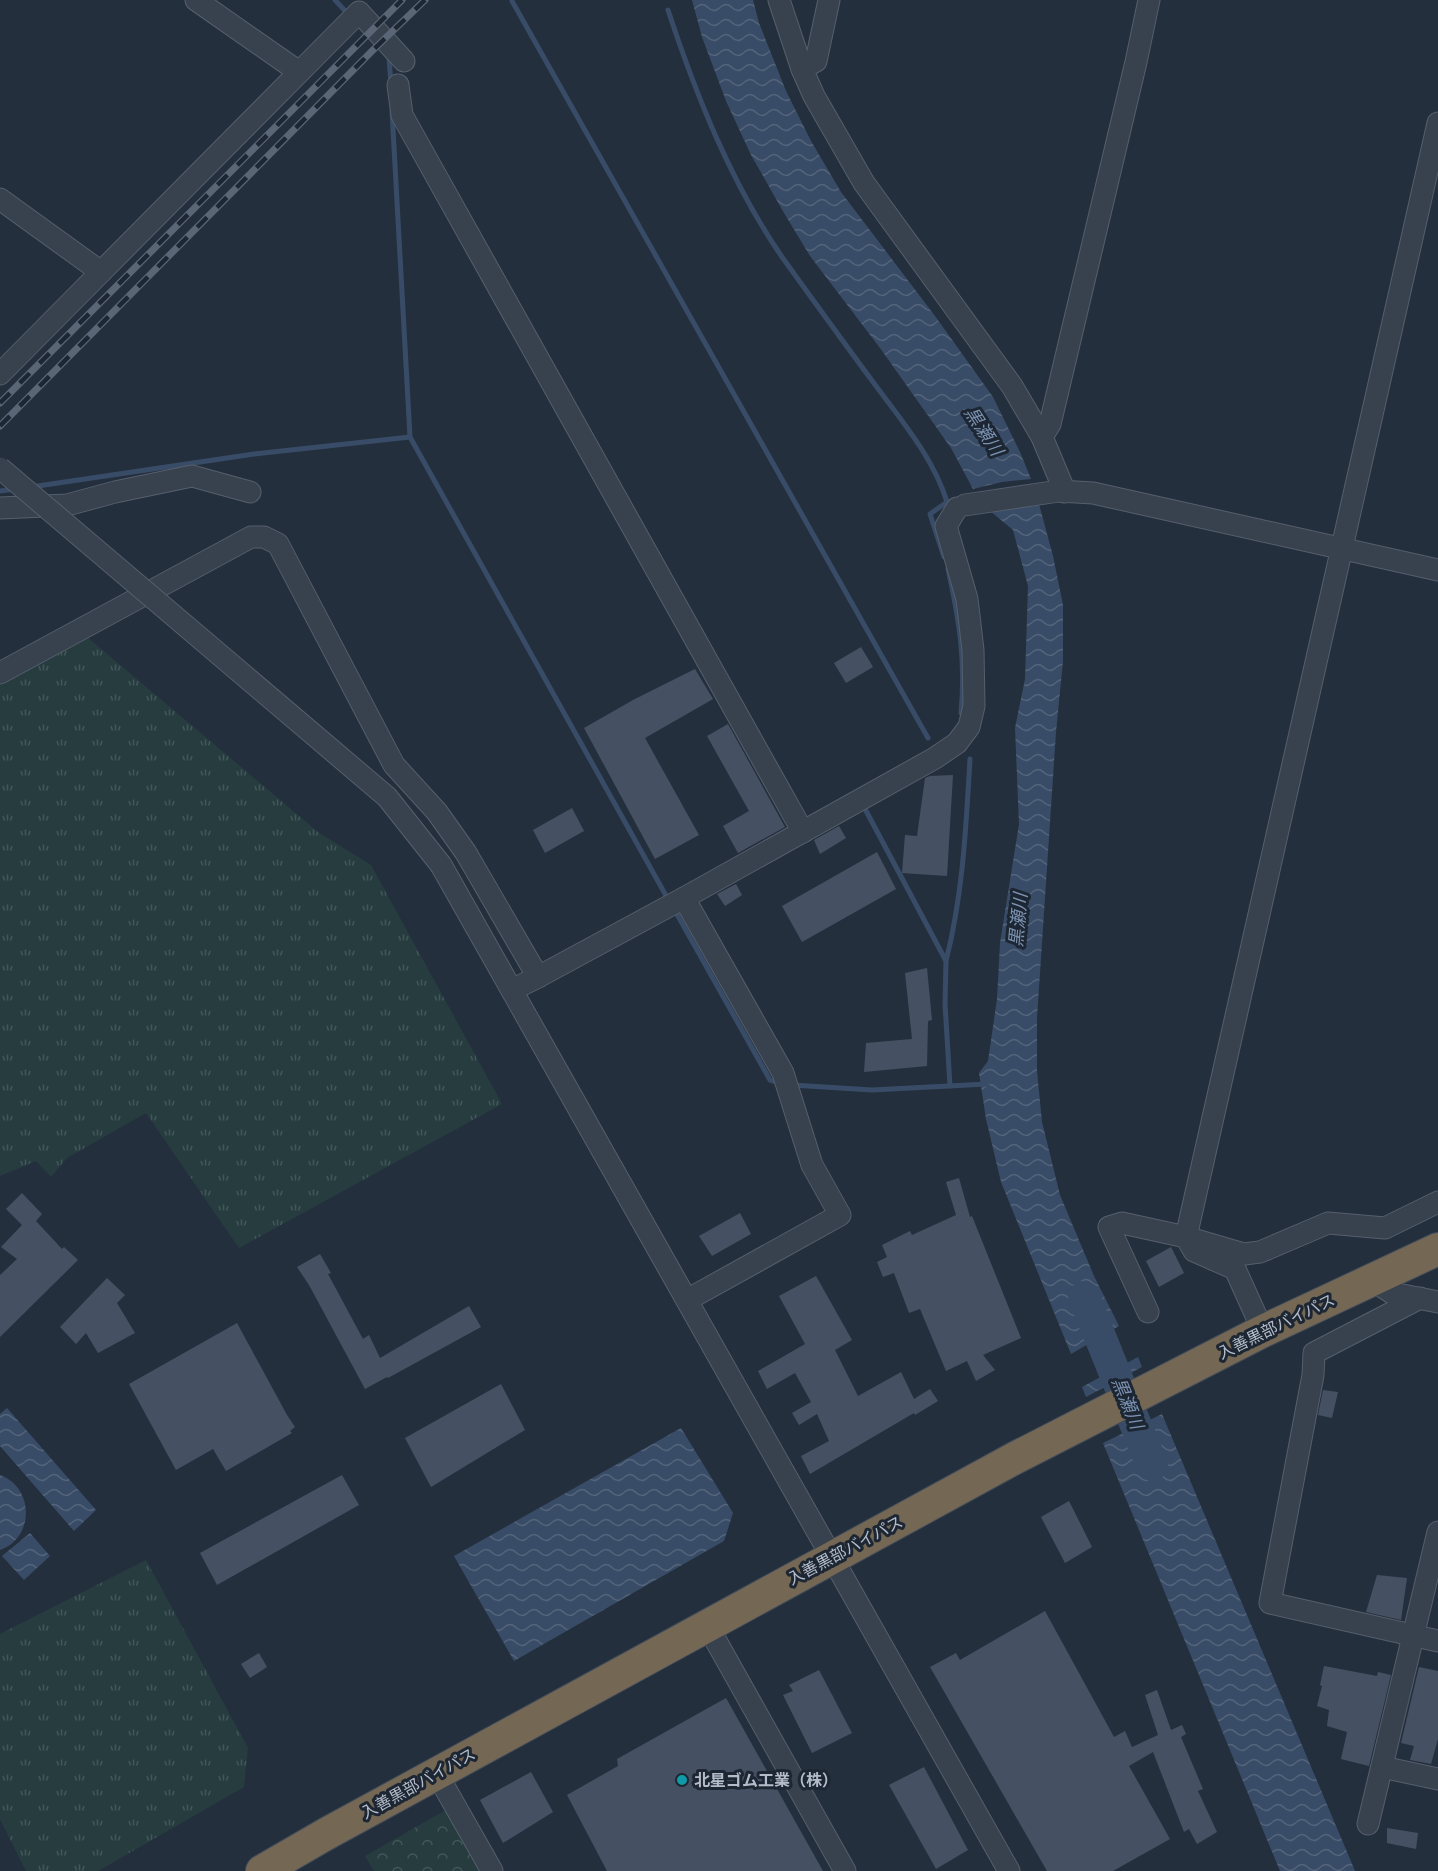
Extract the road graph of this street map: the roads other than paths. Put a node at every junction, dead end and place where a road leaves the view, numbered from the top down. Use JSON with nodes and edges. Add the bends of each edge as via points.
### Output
{"nodes":[{"id":1,"x":196,"y":0,"type":"edge"},
{"id":2,"x":779,"y":0,"type":"edge"},
{"id":3,"x":829,"y":0,"type":"edge"},
{"id":4,"x":1149,"y":0,"type":"edge"},
{"id":5,"x":353,"y":6,"type":"edge"},
{"id":6,"x":404,"y":61,"type":"dead end"},
{"id":7,"x":802,"y":69,"type":"junction"},
{"id":8,"x":299,"y":72,"type":"junction"},
{"id":9,"x":398,"y":85,"type":"dead end"},
{"id":10,"x":1438,"y":123,"type":"edge"},
{"id":11,"x":0,"y":199,"type":"edge"},
{"id":12,"x":101,"y":272,"type":"junction"},
{"id":13,"x":0,"y":374,"type":"edge"},
{"id":14,"x":1042,"y":437,"type":"junction"},
{"id":15,"x":0,"y":468,"type":"edge"},
{"id":16,"x":1062,"y":491,"type":"junction"},
{"id":17,"x":250,"y":492,"type":"dead end"},
{"id":18,"x":0,"y":508,"type":"edge"},
{"id":19,"x":1340,"y":549,"type":"junction"},
{"id":20,"x":1438,"y":570,"type":"edge"},
{"id":21,"x":0,"y":673,"type":"edge"},
{"id":22,"x":803,"y":832,"type":"junction"},
{"id":23,"x":684,"y":898,"type":"junction"},
{"id":24,"x":538,"y":977,"type":"junction"},
{"id":25,"x":512,"y":990,"type":"junction"},
{"id":26,"x":1438,"y":1202,"type":"edge"},
{"id":27,"x":1186,"y":1237,"type":"junction"},
{"id":28,"x":1438,"y":1249,"type":"edge"},
{"id":29,"x":1372,"y":1280,"type":"junction"},
{"id":30,"x":687,"y":1300,"type":"junction"},
{"id":31,"x":1429,"y":1300,"type":"edge"},
{"id":32,"x":1148,"y":1312,"type":"dead end"},
{"id":33,"x":1263,"y":1331,"type":"junction"},
{"id":34,"x":1437,"y":1542,"type":"edge"},
{"id":35,"x":832,"y":1557,"type":"junction"},
{"id":36,"x":707,"y":1625,"type":"junction"},
{"id":37,"x":1414,"y":1635,"type":"junction"},
{"id":38,"x":1438,"y":1641,"type":"edge"},
{"id":39,"x":1382,"y":1767,"type":"junction"},
{"id":40,"x":437,"y":1774,"type":"junction"},
{"id":41,"x":1438,"y":1779,"type":"edge"},
{"id":42,"x":1368,"y":1824,"type":"dead end"},
{"id":43,"x":262,"y":1871,"type":"edge"},
{"id":44,"x":492,"y":1871,"type":"edge"},
{"id":45,"x":845,"y":1871,"type":"edge"},
{"id":46,"x":1009,"y":1871,"type":"edge"}],
"edges":[{"from":1,"to":8,"type":"street"},
{"from":2,"to":7,"type":"street"},
{"from":3,"to":7,"type":"street","via":[[816,61]]},
{"from":4,"to":14,"type":"street","via":[[1050,424]]},
{"from":5,"to":6,"type":"street"},
{"from":5,"to":8,"type":"street"},
{"from":7,"to":14,"type":"street","via":[[864,183],[1012,386]]},
{"from":8,"to":12,"type":"street"},
{"from":9,"to":22,"type":"street","via":[[402,115]]},
{"from":10,"to":19,"type":"street"},
{"from":11,"to":12,"type":"street"},
{"from":12,"to":13,"type":"street"},
{"from":14,"to":16,"type":"street"},
{"from":15,"to":25,"type":"street","bridge":true,"via":[[387,797],[441,865]]},
{"from":16,"to":19,"type":"street","via":[[1093,493]]},
{"from":16,"to":22,"type":"street","via":[[961,507],[946,526],[967,599],[973,650],[974,706],[969,727],[957,743],[935,758]]},
{"from":17,"to":18,"type":"street","via":[[192,476],[67,506]]},
{"from":19,"to":20,"type":"street"},
{"from":19,"to":27,"type":"street"},
{"from":21,"to":24,"type":"street","via":[[251,537],[264,537],[278,544],[394,765],[437,812],[466,853]]},
{"from":22,"to":23,"type":"street"},
{"from":23,"to":24,"type":"street"},
{"from":23,"to":30,"type":"street","via":[[783,1073],[812,1165],[840,1215]]},
{"from":24,"to":25,"type":"street"},
{"from":25,"to":30,"type":"street"},
{"from":26,"to":27,"type":"street","via":[[1385,1228],[1328,1223],[1245,1254]]},
{"from":27,"to":32,"type":"street","via":[[1122,1223],[1109,1227]]},
{"from":27,"to":33,"type":"street","via":[[1194,1251],[1235,1269]]},
{"from":28,"to":29,"type":"highway","name":"入善黒部バイパス"},
{"from":29,"to":31,"type":"street","via":[[1392,1293]]},
{"from":29,"to":33,"type":"highway","name":"入善黒部バイパス"},
{"from":30,"to":35,"type":"street"},
{"from":31,"to":37,"type":"street","via":[[1314,1353],[1270,1603]]},
{"from":33,"to":35,"type":"highway","name":"入善黒部バイパス"},
{"from":34,"to":37,"type":"street"},
{"from":35,"to":36,"type":"highway","name":"入善黒部バイパス"},
{"from":35,"to":46,"type":"street"},
{"from":36,"to":40,"type":"highway","name":"入善黒部バイパス"},
{"from":36,"to":45,"type":"street"},
{"from":37,"to":38,"type":"street"},
{"from":37,"to":39,"type":"street"},
{"from":39,"to":41,"type":"street"},
{"from":39,"to":42,"type":"street"},
{"from":40,"to":43,"type":"highway","name":"入善黒部バイパス"},
{"from":40,"to":44,"type":"street"}]}
